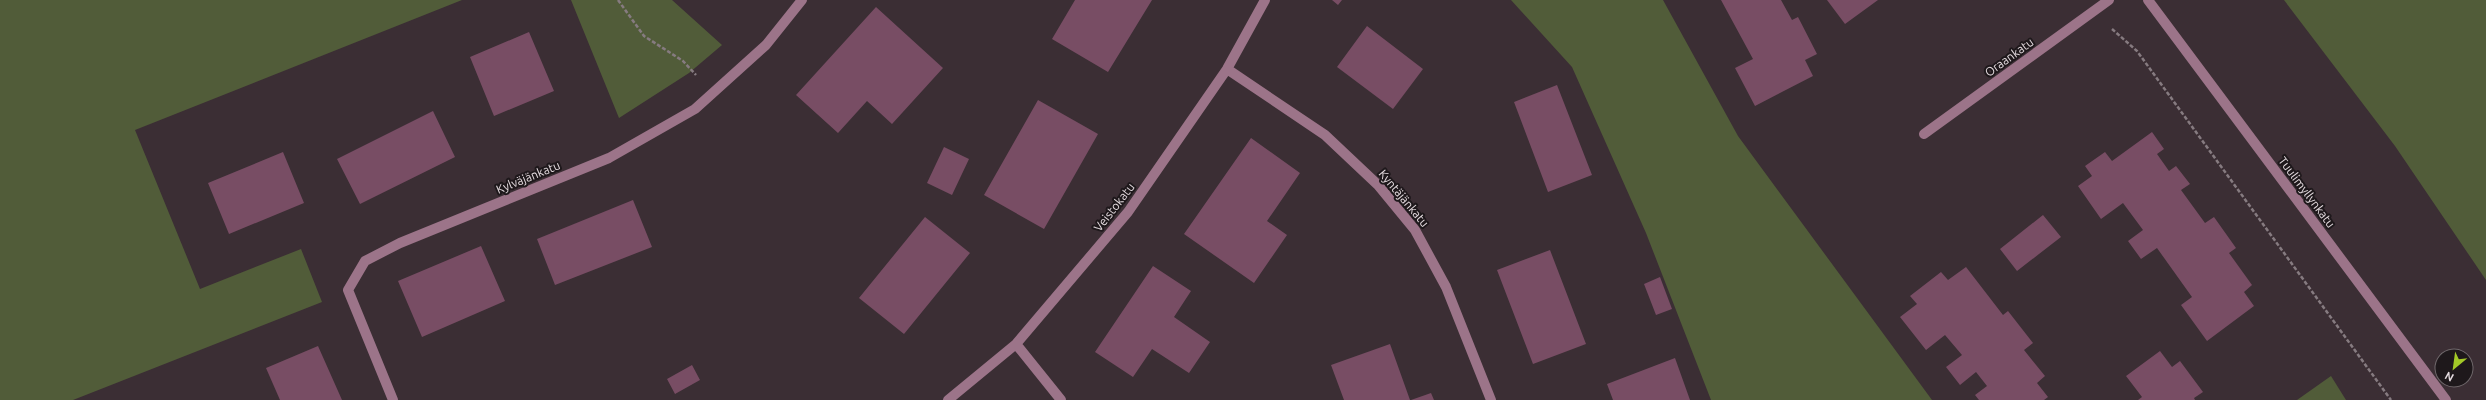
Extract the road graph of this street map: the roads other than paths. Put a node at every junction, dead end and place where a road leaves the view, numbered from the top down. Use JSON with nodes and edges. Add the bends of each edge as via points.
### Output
{"nodes":[{"id":1,"x":802,"y":0,"type":"edge"},
{"id":2,"x":1265,"y":0,"type":"edge"},
{"id":3,"x":2109,"y":0,"type":"edge"},
{"id":4,"x":2148,"y":0,"type":"edge"},
{"id":5,"x":1227,"y":69,"type":"junction"},
{"id":6,"x":1924,"y":134,"type":"dead end"},
{"id":7,"x":1016,"y":344,"type":"junction"},
{"id":8,"x":393,"y":400,"type":"edge"},
{"id":9,"x":948,"y":400,"type":"edge"},
{"id":10,"x":1061,"y":400,"type":"edge"},
{"id":11,"x":1491,"y":400,"type":"edge"},
{"id":12,"x":2446,"y":400,"type":"edge"}],
"edges":[{"from":1,"to":8,"type":"street","name":"Kylväjänkatu","via":[[766,45],[695,109],[609,158],[400,242],[365,261],[348,290]]},
{"from":2,"to":5,"type":"street","name":"Veistokatu"},
{"from":3,"to":6,"type":"street","name":"Oraankatu"},
{"from":4,"to":12,"type":"street","name":"Tuulimyllynkatu"},
{"from":5,"to":7,"type":"street","name":"Veistokatu","via":[[1128,212]]},
{"from":5,"to":11,"type":"street","name":"Kyntäjänkatu","via":[[1324,135],[1378,185],[1415,230],[1446,286]]},
{"from":7,"to":9,"type":"street","name":"Veistokatu"},
{"from":7,"to":10,"type":"street"}]}
